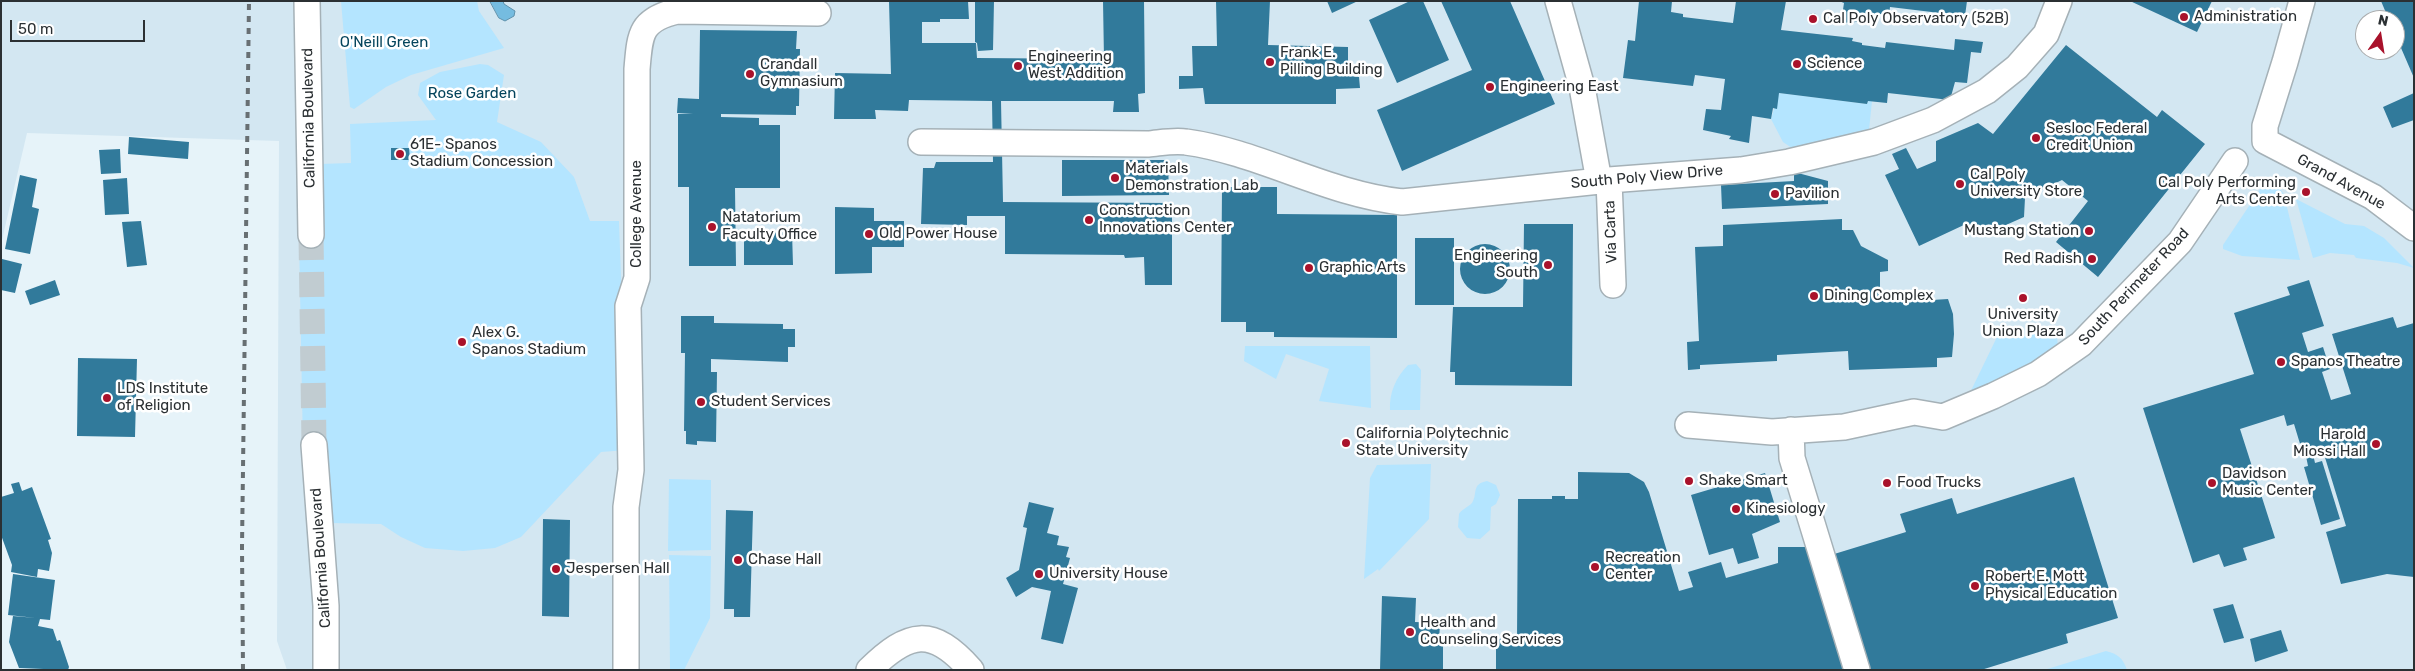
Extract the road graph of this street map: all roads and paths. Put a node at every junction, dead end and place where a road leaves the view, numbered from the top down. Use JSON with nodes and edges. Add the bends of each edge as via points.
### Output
{"nodes":[{"id":1,"x":307,"y":1,"type":"edge"},
{"id":2,"x":1558,"y":1,"type":"edge"},
{"id":3,"x":2059,"y":1,"type":"edge"},
{"id":4,"x":2302,"y":1,"type":"edge"},
{"id":5,"x":818,"y":13,"type":"dead end"},
{"id":6,"x":921,"y":142,"type":"dead end"},
{"id":7,"x":2235,"y":160,"type":"dead end"},
{"id":8,"x":1604,"y":180,"type":"junction"},
{"id":9,"x":2414,"y":228,"type":"edge"},
{"id":10,"x":311,"y":235,"type":"tunnel mouth"},
{"id":11,"x":1613,"y":285,"type":"dead end"},
{"id":12,"x":1688,"y":425,"type":"dead end"},
{"id":13,"x":1791,"y":430,"type":"junction"},
{"id":14,"x":314,"y":446,"type":"tunnel mouth"},
{"id":15,"x":326,"y":670,"type":"edge"},
{"id":16,"x":626,"y":670,"type":"edge"},
{"id":17,"x":869,"y":670,"type":"edge"},
{"id":18,"x":971,"y":670,"type":"edge"},
{"id":19,"x":1857,"y":670,"type":"edge"}],
"edges":[{"from":1,"to":10,"type":"street","name":"California Boulevard"},
{"from":2,"to":8,"type":"street","name":"Via Carta"},
{"from":3,"to":8,"type":"street","name":"South Poly View Drive","via":[[2046,34],[2017,67],[1980,96],[1933,120],[1874,142],[1789,162],[1741,170]]},
{"from":4,"to":9,"type":"street","name":"Grand Avenue","via":[[2265,126],[2265,141],[2373,197]]},
{"from":5,"to":16,"type":"street","name":"College Avenue","via":[[677,11],[658,16],[639,39],[637,278],[628,306],[631,470],[626,507]]},
{"from":6,"to":8,"type":"street","name":"South Poly View Drive","via":[[1184,142],[1218,149],[1375,199],[1402,202]]},
{"from":7,"to":13,"type":"street","name":"South Perimeter Road","via":[[2180,242],[2086,353],[1943,417],[1914,412],[1844,427]]},
{"from":8,"to":11,"type":"street","name":"Via Carta"},
{"from":12,"to":13,"type":"street","name":"South Perimeter Road","via":[[1730,430]]},
{"from":13,"to":19,"type":"street","via":[[1792,458]]},
{"from":14,"to":15,"type":"street","name":"California Boulevard","via":[[326,606]]},
{"from":17,"to":18,"type":"street","via":[[890,649],[920,639],[938,642],[954,650]]}]}
